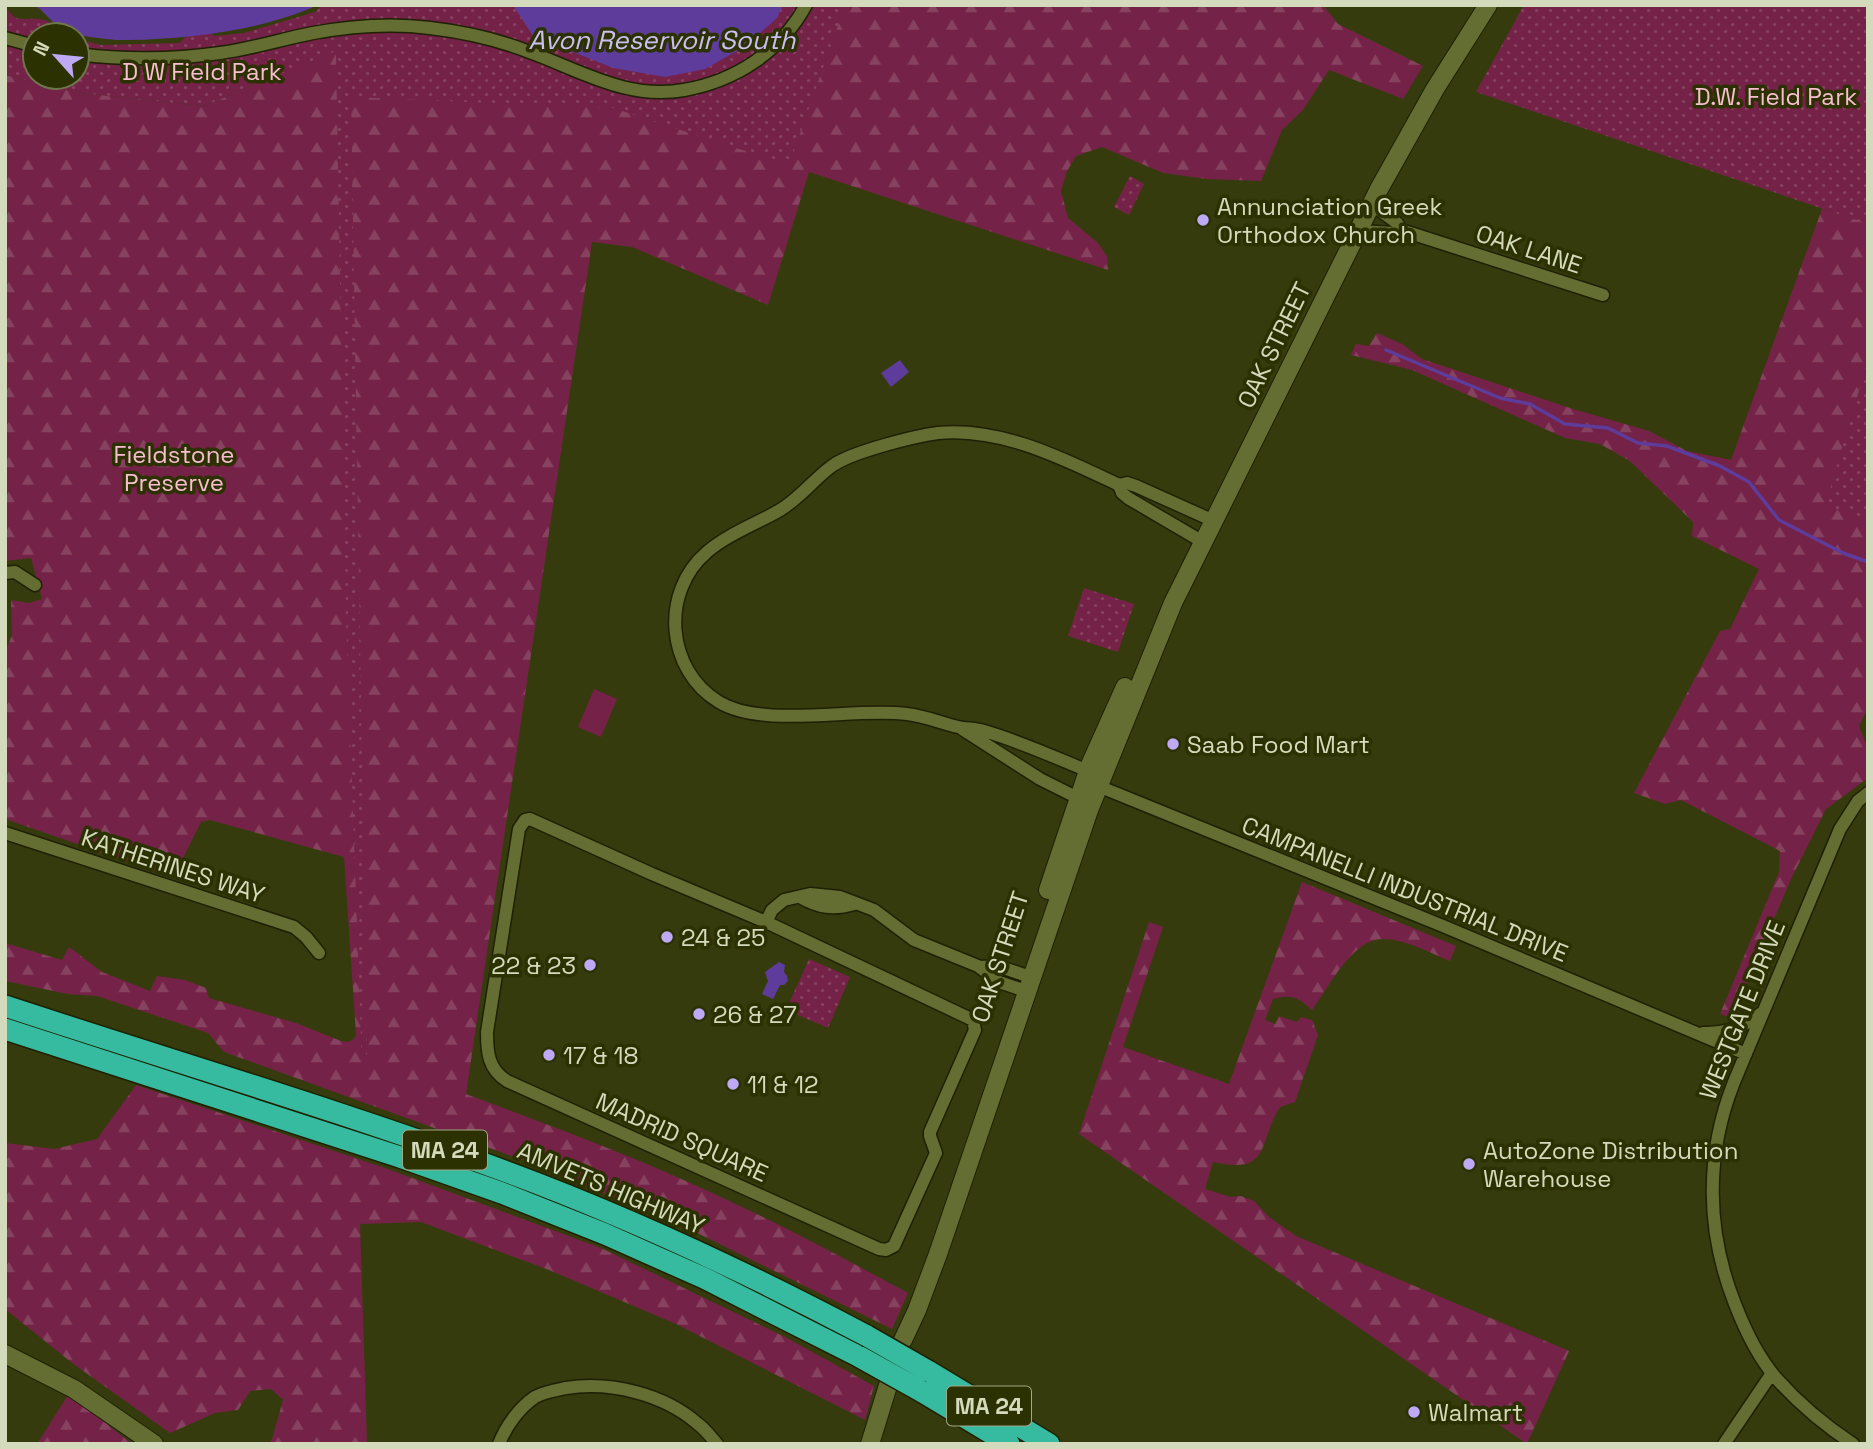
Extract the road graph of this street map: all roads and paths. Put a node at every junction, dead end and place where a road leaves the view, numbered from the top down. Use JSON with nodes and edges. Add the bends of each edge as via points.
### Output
{"nodes":[{"id":1,"x":806,"y":5,"type":"edge"},
{"id":2,"x":1488,"y":5,"type":"edge"},
{"id":3,"x":91,"y":55,"type":"edge"},
{"id":4,"x":1371,"y":204,"type":"junction"},
{"id":5,"x":1401,"y":230,"type":"junction"},
{"id":6,"x":1358,"y":231,"type":"junction"},
{"id":7,"x":1603,"y":295,"type":"dead end"},
{"id":8,"x":1119,"y":485,"type":"junction"},
{"id":9,"x":1214,"y":521,"type":"junction"},
{"id":10,"x":1203,"y":542,"type":"junction"},
{"id":11,"x":5,"y":573,"type":"edge"},
{"id":12,"x":35,"y":585,"type":"dead end"},
{"id":13,"x":959,"y":727,"type":"junction"},
{"id":14,"x":1093,"y":778,"type":"junction"},
{"id":15,"x":1868,"y":793,"type":"edge"},
{"id":16,"x":1078,"y":798,"type":"junction"},
{"id":17,"x":5,"y":833,"type":"edge"},
{"id":18,"x":766,"y":922,"type":"junction"},
{"id":19,"x":319,"y":953,"type":"dead end"},
{"id":20,"x":1023,"y":982,"type":"junction"},
{"id":21,"x":5,"y":1006,"type":"edge"},
{"id":22,"x":1764,"y":1012,"type":"junction"},
{"id":23,"x":5,"y":1029,"type":"edge"},
{"id":24,"x":1696,"y":1033,"type":"junction"},
{"id":25,"x":1746,"y":1055,"type":"junction"},
{"id":26,"x":5,"y":1354,"type":"edge"},
{"id":27,"x":1772,"y":1373,"type":"junction"},
{"id":28,"x":154,"y":1444,"type":"edge"},
{"id":29,"x":499,"y":1444,"type":"edge"},
{"id":30,"x":717,"y":1444,"type":"edge"},
{"id":31,"x":870,"y":1444,"type":"edge"},
{"id":32,"x":1009,"y":1444,"type":"edge"},
{"id":33,"x":1049,"y":1444,"type":"edge"},
{"id":34,"x":1724,"y":1444,"type":"edge"},
{"id":35,"x":1853,"y":1444,"type":"edge"}],
"edges":[{"from":1,"to":3,"type":"street","via":[[782,39],[757,61],[716,82],[668,92],[614,86],[508,44],[415,26],[350,28],[197,56]]},
{"from":2,"to":4,"type":"main road","name":"OAK STREET"},
{"from":4,"to":5,"type":"street","name":"OAK LANE"},
{"from":4,"to":6,"type":"main road","name":"OAK STREET"},
{"from":5,"to":6,"type":"street","name":"OAK LANE"},
{"from":5,"to":7,"type":"street","name":"OAK LANE"},
{"from":6,"to":9,"type":"main road","name":"OAK STREET"},
{"from":8,"to":9,"type":"street","via":[[1136,486]]},
{"from":8,"to":10,"type":"street","via":[[1128,498]]},
{"from":8,"to":13,"type":"street","name":"CAMPANELLI INDUSTRIAL DRIVE","via":[[1031,447],[979,435],[931,435],[834,465],[788,505],[722,541],[694,566],[673,620],[675,639],[688,671],[719,702],[793,716],[889,712]]},
{"from":9,"to":10,"type":"main road","name":"OAK STREET"},
{"from":10,"to":14,"type":"main road","name":"OAK STREET","via":[[1173,603],[1146,643]]},
{"from":11,"to":12,"type":"street","via":[[15,572]]},
{"from":13,"to":14,"type":"street","name":"CAMPANELLI INDUSTRIAL DRIVE","via":[[983,730]]},
{"from":13,"to":16,"type":"street"},
{"from":14,"to":16,"type":"main road","name":"OAK STREET"},
{"from":14,"to":20,"type":"main road","name":"OAK STREET"},
{"from":14,"to":24,"type":"street","name":"CAMPANELLI INDUSTRIAL DRIVE"},
{"from":15,"to":22,"type":"street","name":"WESTGATE DRIVE","via":[[1840,829]]},
{"from":16,"to":20,"type":"main road","name":"OAK STREET"},
{"from":17,"to":19,"type":"street","name":"KATHERINES WAY","via":[[293,927]]},
{"from":18,"to":18,"type":"street","name":"MADRID SQUARE","via":[[536,820],[525,820],[519,829],[487,1053],[496,1072],[507,1081],[879,1248],[890,1249],[934,1159],[936,1147],[930,1132],[976,1024]]},
{"from":18,"to":20,"type":"street","via":[[778,904],[792,897],[840,897],[874,910],[914,940],[978,967],[998,967]]},
{"from":20,"to":31,"type":"main road","name":"OAK STREET","via":[[938,1254],[903,1340]]},
{"from":21,"to":33,"type":"highway","name":"AMVETS HIGHWAY","number":"MA 24","bridge":true,"via":[[370,1125],[613,1214],[713,1258],[867,1336]]},
{"from":22,"to":24,"type":"street","name":"CAMPANELLI INDUSTRIAL DRIVE","via":[[1727,1031]]},
{"from":22,"to":25,"type":"street","name":"WESTGATE DRIVE"},
{"from":23,"to":32,"type":"highway","name":"AMVETS HIGHWAY","number":"MA 24","bridge":true,"via":[[400,1157],[605,1234],[860,1357]]},
{"from":24,"to":25,"type":"street","name":"CAMPANELLI INDUSTRIAL DRIVE"},
{"from":25,"to":27,"type":"street","name":"WESTGATE DRIVE","via":[[1726,1101],[1716,1145],[1712,1179],[1715,1242],[1729,1290]]},
{"from":26,"to":28,"type":"main road","via":[[81,1394]]},
{"from":27,"to":34,"type":"street"},
{"from":27,"to":35,"type":"street","name":"WESTGATE DRIVE","via":[[1821,1422]]},
{"from":29,"to":30,"type":"street","via":[[512,1419],[536,1397],[586,1385],[616,1387],[656,1398],[698,1423]]}]}
